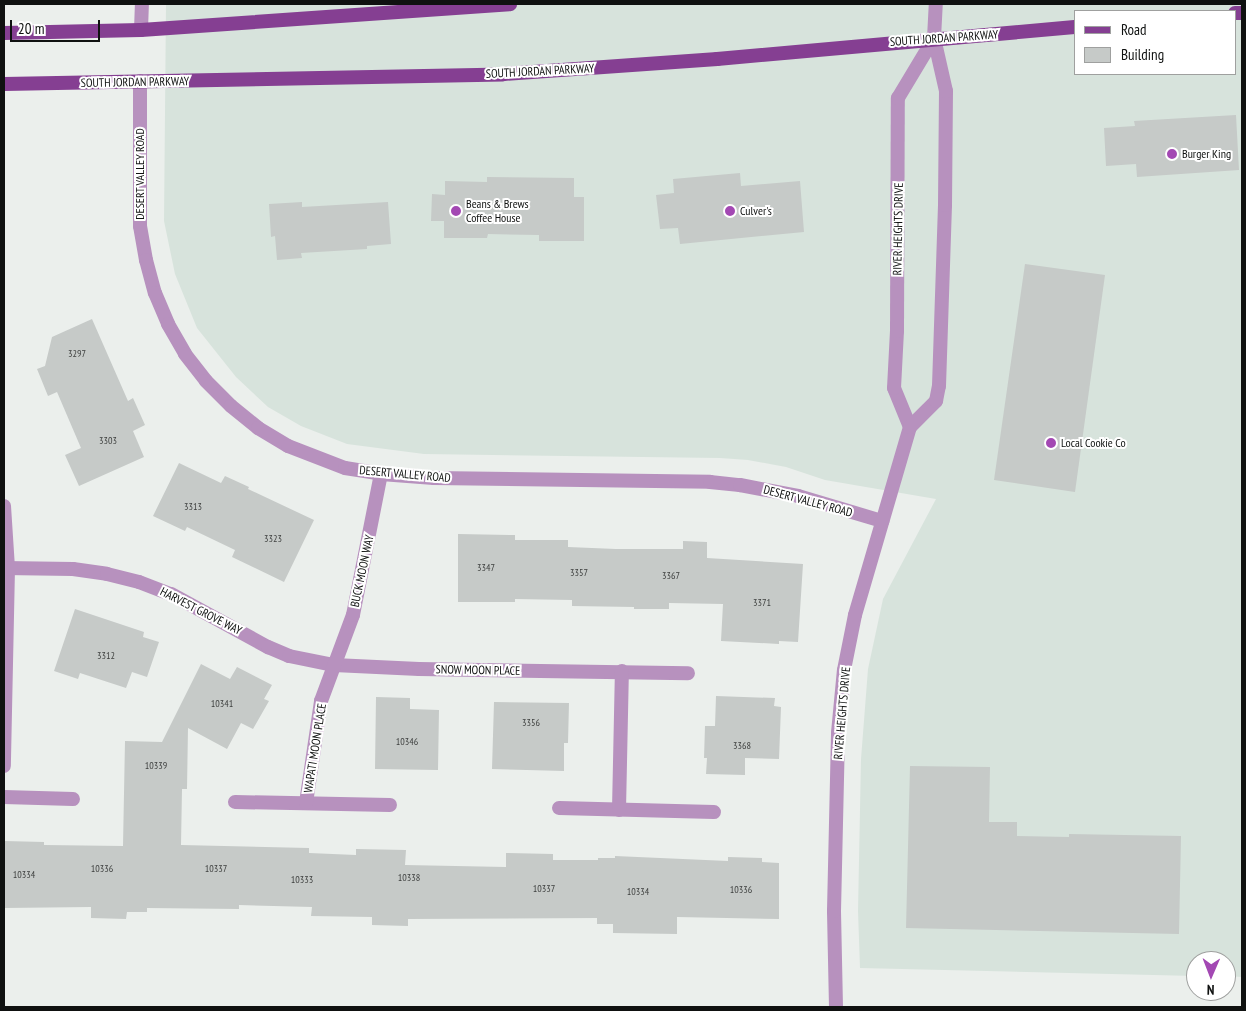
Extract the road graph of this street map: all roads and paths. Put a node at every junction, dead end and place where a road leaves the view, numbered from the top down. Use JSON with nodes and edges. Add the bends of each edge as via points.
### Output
{"nodes":[{"id":1,"x":142,"y":4,"type":"edge"},
{"id":2,"x":510,"y":4,"type":"edge"},
{"id":3,"x":936,"y":4,"type":"edge"},
{"id":4,"x":1074,"y":27,"type":"edge"},
{"id":5,"x":141,"y":30,"type":"junction"},
{"id":6,"x":4,"y":33,"type":"edge"},
{"id":7,"x":934,"y":38,"type":"junction"},
{"id":8,"x":140,"y":82,"type":"junction"},
{"id":9,"x":4,"y":84,"type":"edge"},
{"id":10,"x":910,"y":427,"type":"junction"},
{"id":11,"x":381,"y":474,"type":"junction"},
{"id":12,"x":4,"y":506,"type":"edge"},
{"id":13,"x":882,"y":521,"type":"junction"},
{"id":14,"x":6,"y":568,"type":"edge"},
{"id":15,"x":334,"y":665,"type":"junction"},
{"id":16,"x":622,"y":671,"type":"junction"},
{"id":17,"x":688,"y":673,"type":"dead end"},
{"id":18,"x":4,"y":766,"type":"edge"},
{"id":19,"x":4,"y":797,"type":"edge"},
{"id":20,"x":73,"y":799,"type":"dead end"},
{"id":21,"x":235,"y":802,"type":"dead end"},
{"id":22,"x":306,"y":803,"type":"junction"},
{"id":23,"x":390,"y":804,"type":"dead end"},
{"id":24,"x":559,"y":808,"type":"dead end"},
{"id":25,"x":619,"y":810,"type":"junction"},
{"id":26,"x":714,"y":812,"type":"dead end"},
{"id":27,"x":836,"y":1007,"type":"edge"}],
"edges":[{"from":1,"to":5,"type":"street"},
{"from":2,"to":5,"type":"main road"},
{"from":3,"to":7,"type":"street","name":"RIVER HEIGHTS DRIVE"},
{"from":4,"to":7,"type":"main road","name":"SOUTH JORDAN PARKWAY"},
{"from":5,"to":6,"type":"main road"},
{"from":7,"to":8,"type":"main road","name":"SOUTH JORDAN PARKWAY","via":[[503,74]]},
{"from":7,"to":10,"type":"street","name":"RIVER HEIGHTS DRIVE","via":[[946,91],[940,371],[936,401]]},
{"from":7,"to":10,"type":"street","name":"RIVER HEIGHTS DRIVE","via":[[898,98],[898,322],[894,388]]},
{"from":8,"to":9,"type":"main road","name":"SOUTH JORDAN PARKWAY"},
{"from":8,"to":11,"type":"street","name":"DESERT VALLEY ROAD","via":[[140,226],[155,293],[185,354],[218,394],[258,428],[288,446],[345,468]]},
{"from":10,"to":13,"type":"street","name":"RIVER HEIGHTS DRIVE"},
{"from":11,"to":13,"type":"street","name":"DESERT VALLEY ROAD","via":[[740,485],[798,496]]},
{"from":11,"to":15,"type":"street","name":"BUCK MOON WAY","via":[[353,615]]},
{"from":12,"to":14,"type":"street"},
{"from":13,"to":27,"type":"street","name":"RIVER HEIGHTS DRIVE","via":[[855,615],[840,704],[834,911]]},
{"from":14,"to":15,"type":"street","name":"HARVEST GROVE WAY","via":[[73,569],[139,582],[194,605],[289,656]]},
{"from":14,"to":18,"type":"street"},
{"from":15,"to":16,"type":"street","name":"SNOW MOON PLACE"},
{"from":15,"to":22,"type":"street","name":"WAPATI MOON PLACE","via":[[321,701]]},
{"from":16,"to":17,"type":"street","name":"SNOW MOON PLACE"},
{"from":16,"to":25,"type":"street"},
{"from":19,"to":20,"type":"street"},
{"from":21,"to":22,"type":"street","name":"WAPATI MOON PLACE"},
{"from":22,"to":23,"type":"street","name":"WAPATI MOON PLACE"},
{"from":24,"to":25,"type":"street"},
{"from":25,"to":26,"type":"street"}]}
